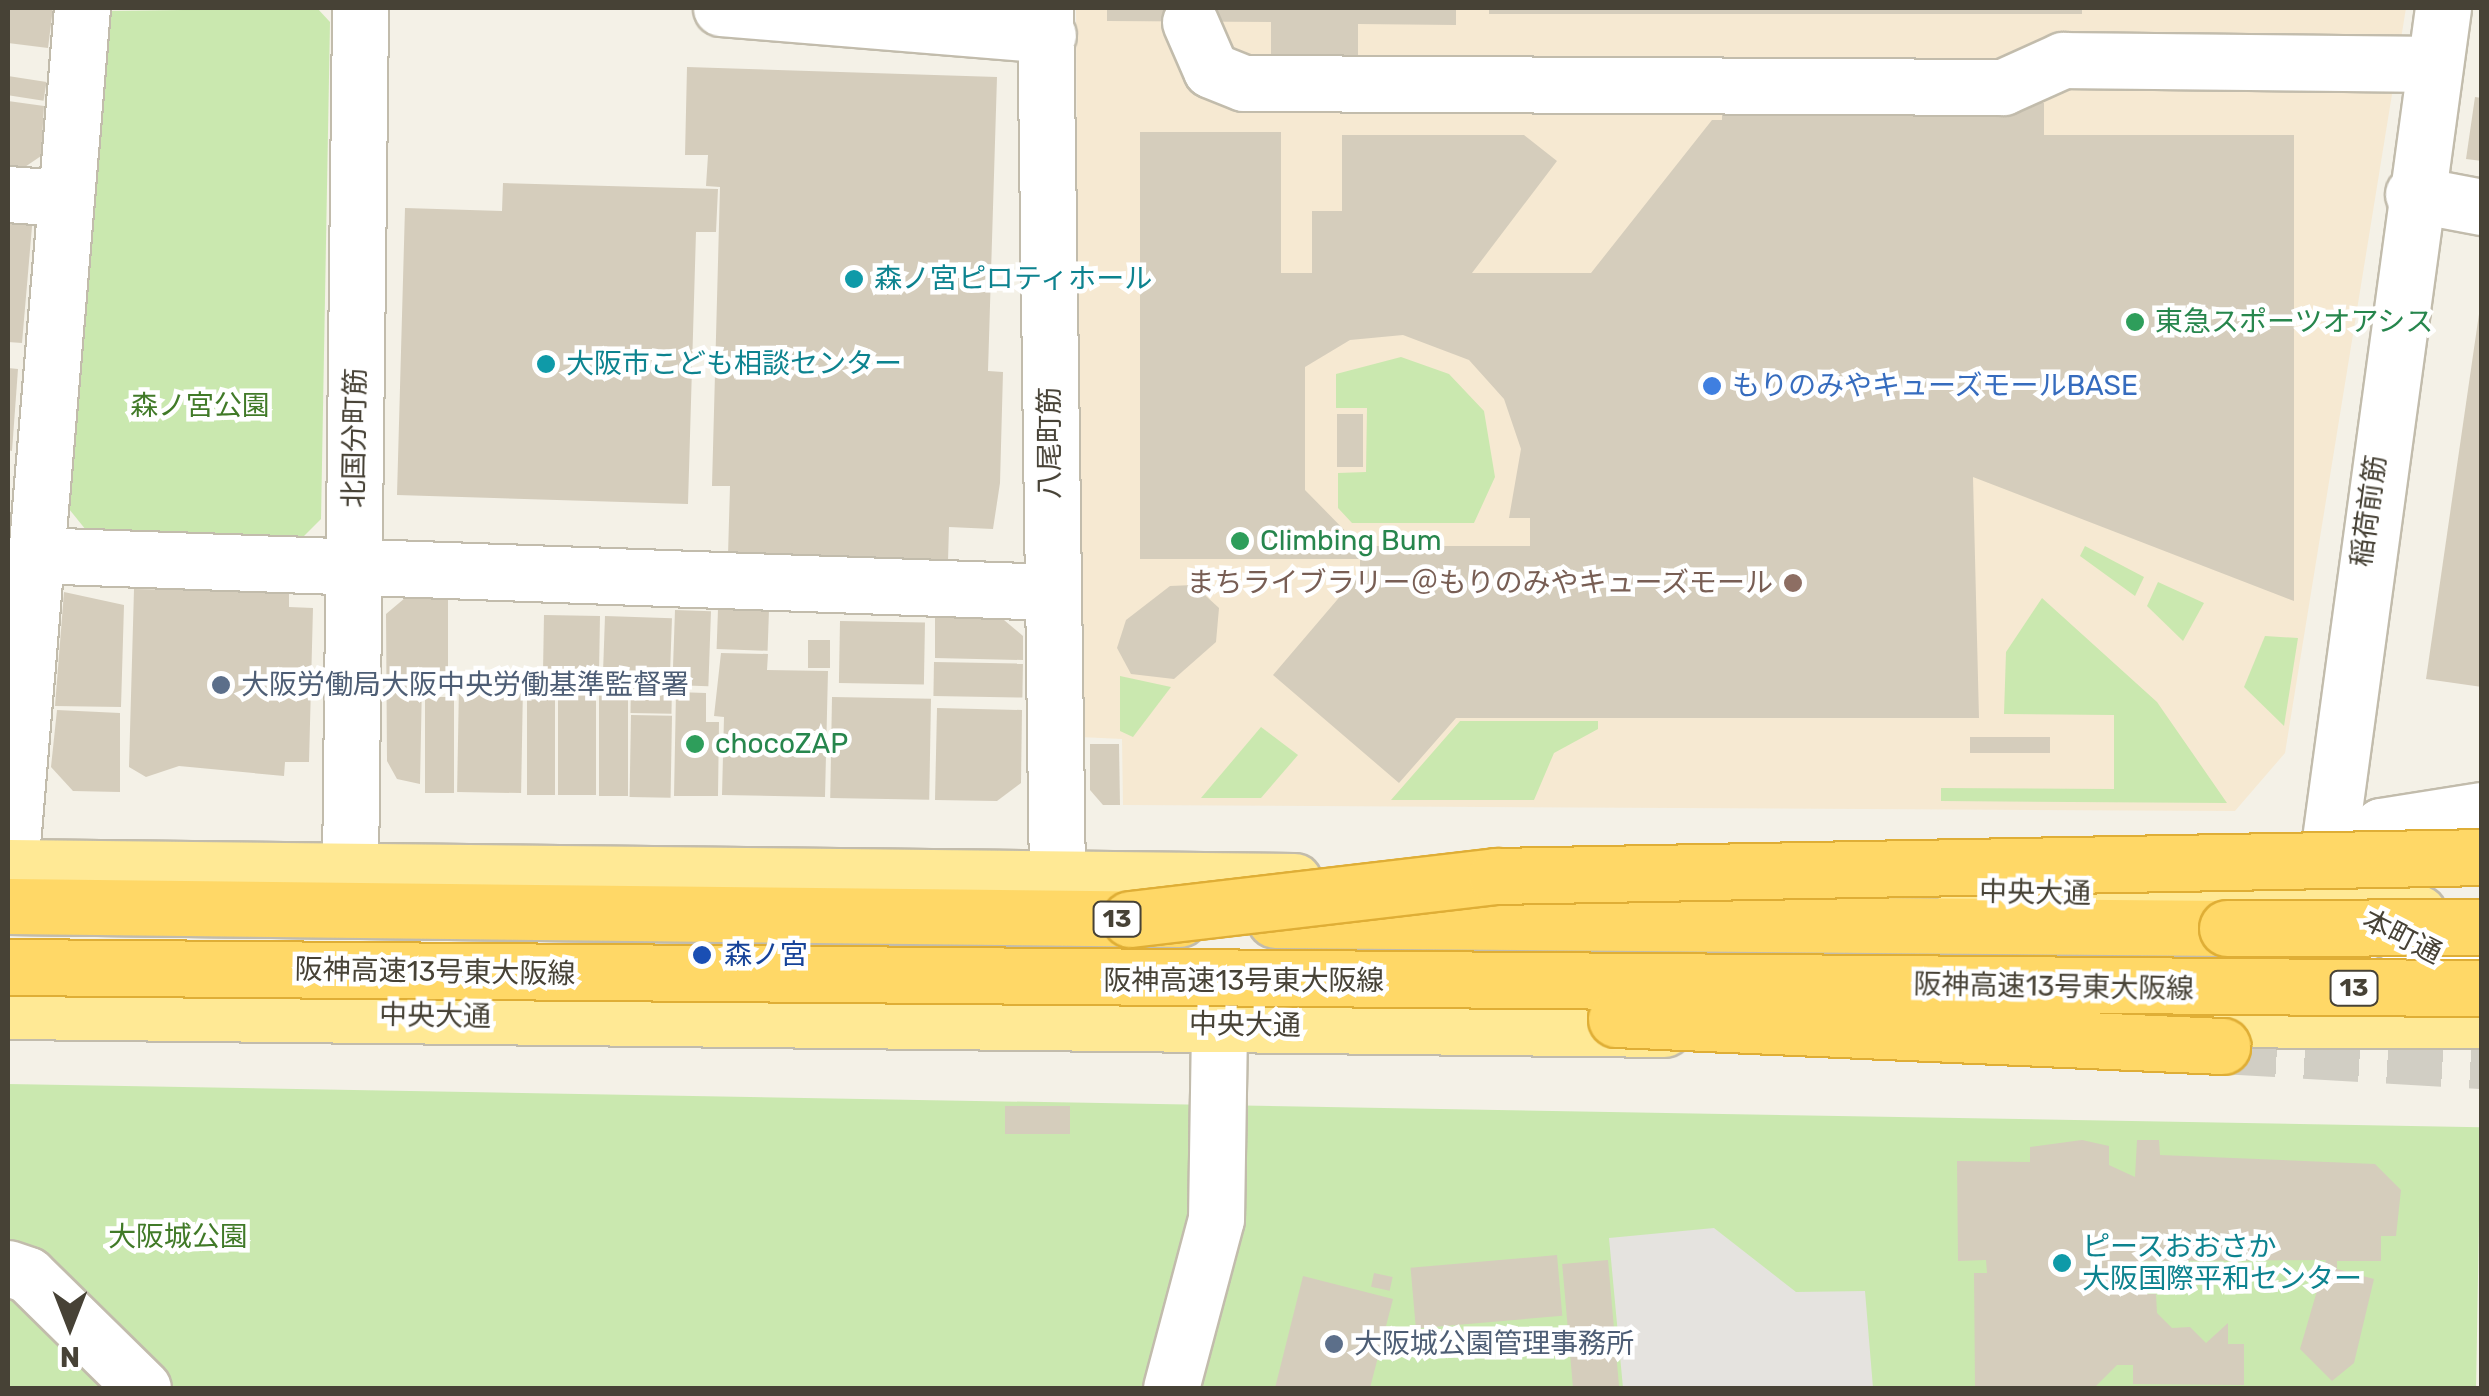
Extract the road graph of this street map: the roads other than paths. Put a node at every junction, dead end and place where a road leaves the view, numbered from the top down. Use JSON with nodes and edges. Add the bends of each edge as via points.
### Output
{"nodes":[{"id":1,"x":82,"y":8,"type":"edge"},
{"id":2,"x":360,"y":8,"type":"edge"},
{"id":3,"x":721,"y":8,"type":"edge"},
{"id":4,"x":2442,"y":8,"type":"edge"},
{"id":5,"x":1046,"y":21,"type":"edge"},
{"id":6,"x":1190,"y":22,"type":"dead end"},
{"id":7,"x":2434,"y":64,"type":"junction"},
{"id":8,"x":8,"y":194,"type":"edge"},
{"id":9,"x":2413,"y":194,"type":"junction"},
{"id":10,"x":64,"y":198,"type":"junction"},
{"id":11,"x":2482,"y":207,"type":"edge"},
{"id":12,"x":32,"y":554,"type":"junction"},
{"id":13,"x":353,"y":564,"type":"junction"},
{"id":14,"x":1051,"y":592,"type":"junction"},
{"id":15,"x":2482,"y":810,"type":"edge"},
{"id":16,"x":2482,"y":857,"type":"edge"},
{"id":17,"x":350,"y":870,"type":"junction"},
{"id":18,"x":1057,"y":879,"type":"junction"},
{"id":19,"x":8,"y":880,"type":"edge"},
{"id":20,"x":2322,"y":896,"type":"junction"},
{"id":21,"x":2482,"y":915,"type":"edge"},
{"id":22,"x":1130,"y":919,"type":"junction"},
{"id":23,"x":2482,"y":927,"type":"edge"},
{"id":24,"x":8,"y":968,"type":"edge"},
{"id":25,"x":2482,"y":978,"type":"edge"},
{"id":26,"x":1127,"y":980,"type":"junction"},
{"id":27,"x":2482,"y":988,"type":"edge"},
{"id":28,"x":8,"y":1012,"type":"edge"},
{"id":29,"x":2306,"y":1016,"type":"junction"},
{"id":30,"x":2482,"y":1020,"type":"edge"},
{"id":31,"x":1219,"y":1024,"type":"junction"},
{"id":32,"x":2222,"y":1046,"type":"tunnel mouth"},
{"id":33,"x":8,"y":1268,"type":"edge"},
{"id":34,"x":144,"y":1388,"type":"edge"},
{"id":35,"x":1172,"y":1388,"type":"edge"}],
"edges":[{"from":1,"to":10,"type":"street"},
{"from":2,"to":13,"type":"street","name":"北国分町筋"},
{"from":3,"to":5,"type":"street"},
{"from":4,"to":7,"type":"street","name":"稲荷前筋"},
{"from":5,"to":14,"type":"street","name":"八尾町筋"},
{"from":6,"to":7,"type":"street","via":[[1211,70],[1244,83],[2003,87],[2063,60]]},
{"from":7,"to":9,"type":"street","name":"稲荷前筋"},
{"from":8,"to":10,"type":"street"},
{"from":9,"to":11,"type":"street"},
{"from":9,"to":20,"type":"street","name":"稲荷前筋"},
{"from":10,"to":12,"type":"street"},
{"from":12,"to":13,"type":"street"},
{"from":12,"to":19,"type":"street"},
{"from":13,"to":14,"type":"street"},
{"from":13,"to":17,"type":"street","name":"北国分町筋"},
{"from":14,"to":18,"type":"street","name":"八尾町筋"},
{"from":15,"to":20,"type":"street","via":[[2381,826]]},
{"from":16,"to":22,"type":"highway","bridge":true,"via":[[1496,876]]},
{"from":17,"to":18,"type":"main road","name":"中央大通"},
{"from":17,"to":19,"type":"main road","name":"中央大通"},
{"from":18,"to":20,"type":"main road","name":"中央大通"},
{"from":19,"to":22,"type":"highway","number":"13"},
{"from":20,"to":21,"type":"main road","name":"中央大通"},
{"from":20,"to":25,"type":"street","name":"本町通"},
{"from":20,"to":29,"type":"street","name":"稲荷前筋"},
{"from":22,"to":23,"type":"highway","number":"13","bridge":true},
{"from":24,"to":26,"type":"highway","name":"阪神高速13号東大阪線","number":"13","bridge":true},
{"from":26,"to":27,"type":"highway","name":"阪神高速13号東大阪線","number":"13","bridge":true},
{"from":26,"to":32,"type":"highway","bridge":true,"via":[[1312,1004]]},
{"from":28,"to":31,"type":"main road","name":"中央大通"},
{"from":29,"to":30,"type":"main road","name":"中央大通"},
{"from":29,"to":31,"type":"main road","name":"中央大通","via":[[1668,1029]]},
{"from":31,"to":35,"type":"street","via":[[1216,1219]]},
{"from":33,"to":34,"type":"street","via":[[28,1275]]}]}
